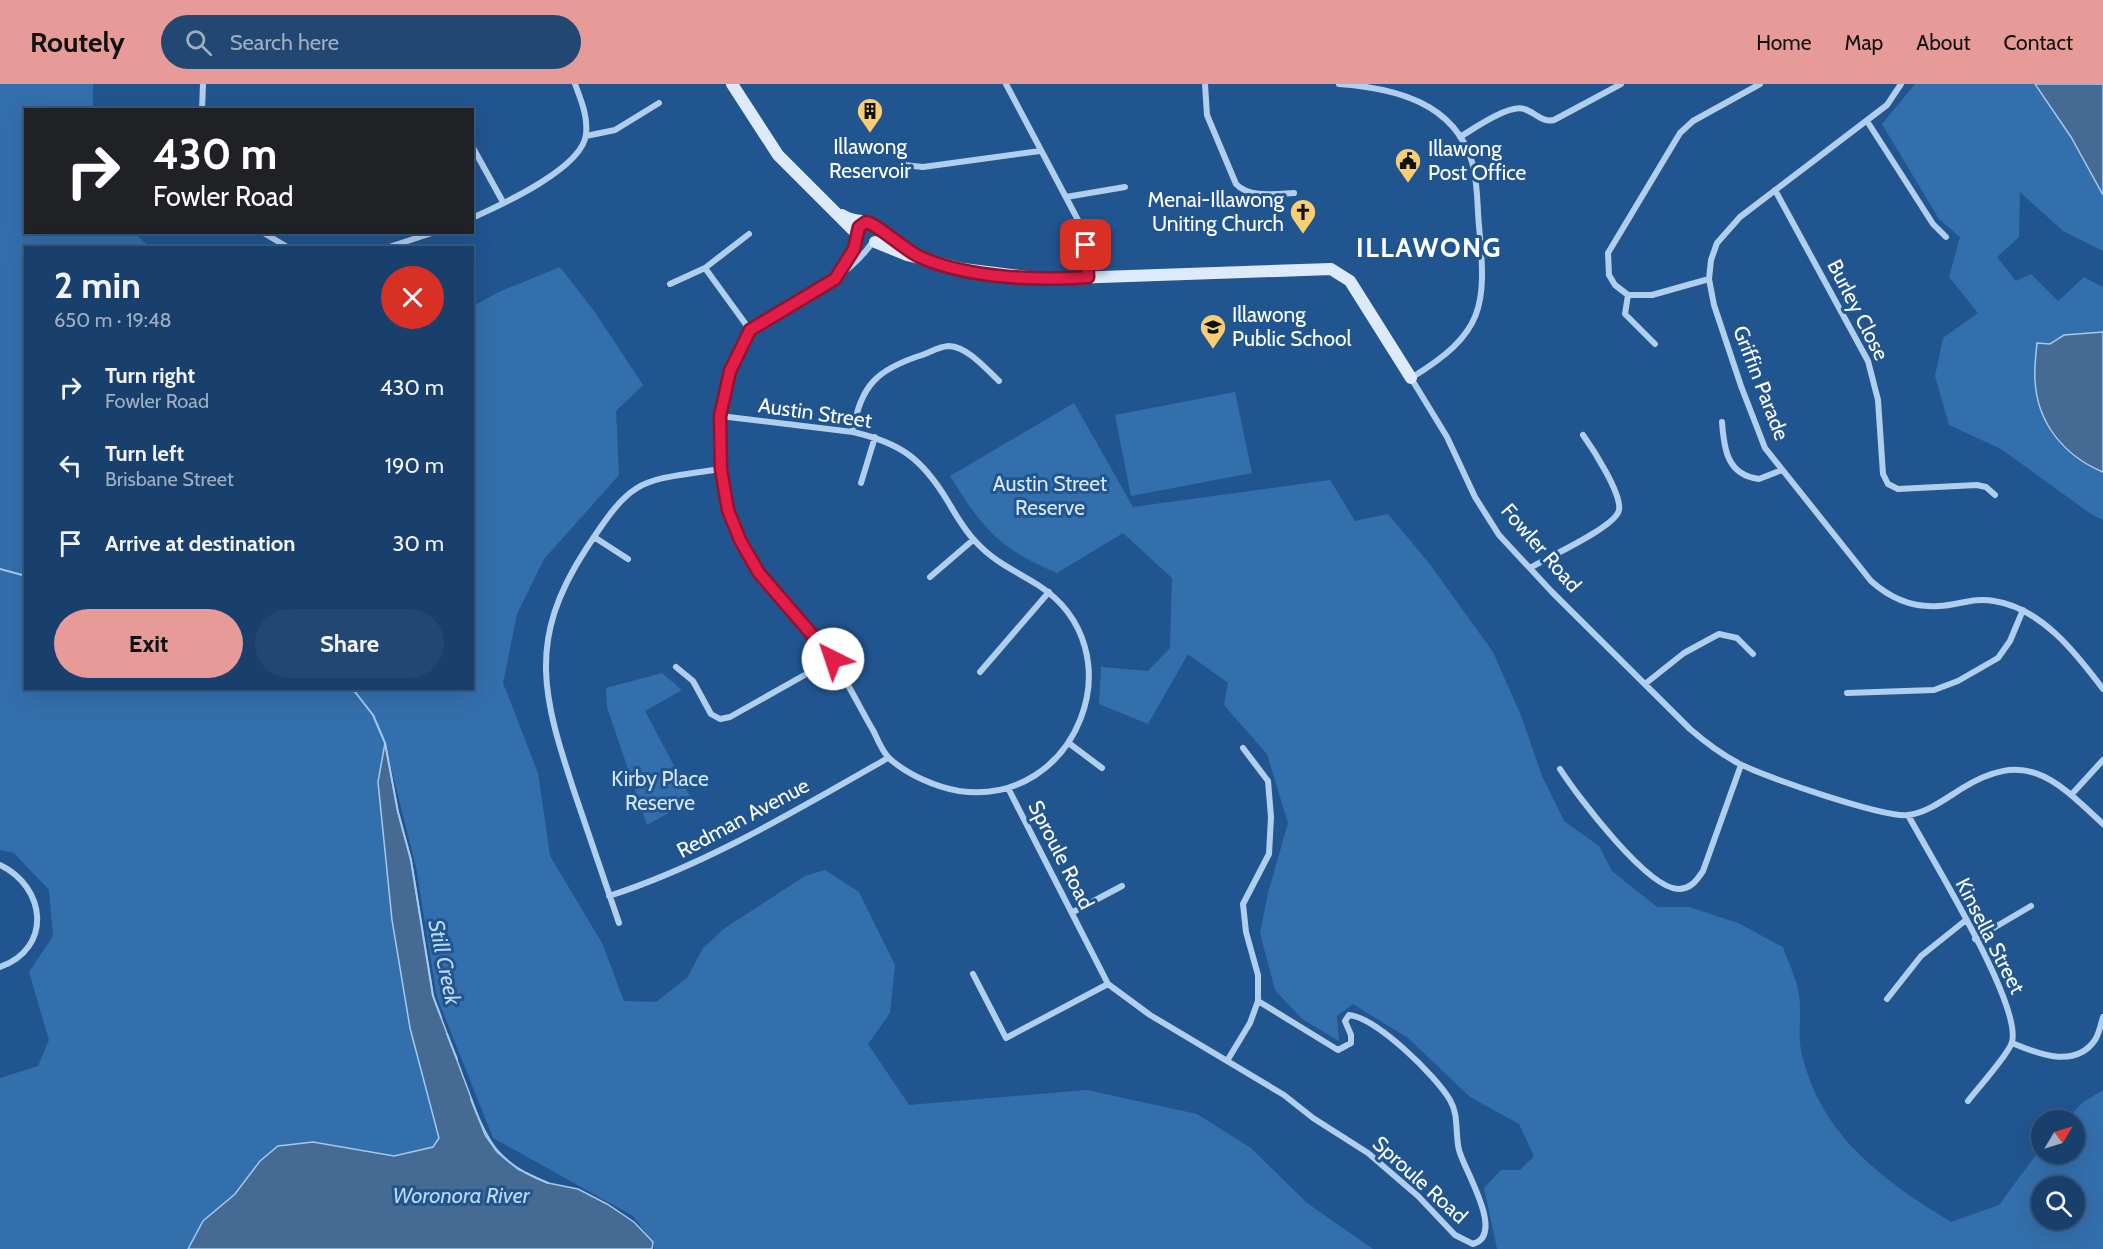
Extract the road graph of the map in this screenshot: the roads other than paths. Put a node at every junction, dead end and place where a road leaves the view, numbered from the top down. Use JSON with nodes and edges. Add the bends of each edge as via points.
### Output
{"nodes":[{"id":1,"x":203,"y":84,"type":"edge"},
{"id":2,"x":575,"y":84,"type":"edge"},
{"id":3,"x":732,"y":84,"type":"edge"},
{"id":4,"x":1006,"y":84,"type":"edge"},
{"id":5,"x":1205,"y":84,"type":"edge"},
{"id":6,"x":1339,"y":84,"type":"edge"},
{"id":7,"x":1621,"y":84,"type":"edge"},
{"id":8,"x":1760,"y":84,"type":"edge"},
{"id":9,"x":1901,"y":84,"type":"edge"},
{"id":10,"x":659,"y":103,"type":"dead end"},
{"id":11,"x":202,"y":108,"type":"edge"},
{"id":12,"x":1867,"y":121,"type":"junction"},
{"id":13,"x":586,"y":136,"type":"junction"},
{"id":14,"x":1460,"y":137,"type":"junction"},
{"id":15,"x":474,"y":150,"type":"edge"},
{"id":16,"x":1040,"y":151,"type":"junction"},
{"id":17,"x":904,"y":165,"type":"dead end"},
{"id":18,"x":1125,"y":186,"type":"dead end"},
{"id":19,"x":1776,"y":190,"type":"junction"},
{"id":20,"x":1294,"y":193,"type":"dead end"},
{"id":21,"x":1066,"y":197,"type":"junction"},
{"id":22,"x":503,"y":202,"type":"junction"},
{"id":23,"x":836,"y":212,"type":"junction"},
{"id":24,"x":474,"y":217,"type":"edge"},
{"id":25,"x":872,"y":225,"type":"junction"},
{"id":26,"x":265,"y":234,"type":"edge"},
{"id":27,"x":429,"y":234,"type":"edge"},
{"id":28,"x":749,"y":234,"type":"dead end"},
{"id":29,"x":858,"y":236,"type":"junction"},
{"id":30,"x":1946,"y":237,"type":"dead end"},
{"id":31,"x":874,"y":243,"type":"junction"},
{"id":32,"x":286,"y":246,"type":"edge"},
{"id":33,"x":392,"y":246,"type":"edge"},
{"id":34,"x":919,"y":256,"type":"junction"},
{"id":35,"x":705,"y":268,"type":"junction"},
{"id":36,"x":839,"y":274,"type":"junction"},
{"id":37,"x":1088,"y":277,"type":"junction"},
{"id":38,"x":1709,"y":279,"type":"junction"},
{"id":39,"x":670,"y":284,"type":"dead end"},
{"id":40,"x":1628,"y":295,"type":"junction"},
{"id":41,"x":750,"y":330,"type":"junction"},
{"id":42,"x":1655,"y":344,"type":"dead end"},
{"id":43,"x":1411,"y":378,"type":"junction"},
{"id":44,"x":999,"y":381,"type":"dead end"},
{"id":45,"x":720,"y":416,"type":"junction"},
{"id":46,"x":1722,"y":422,"type":"dead end"},
{"id":47,"x":853,"y":432,"type":"junction"},
{"id":48,"x":1583,"y":435,"type":"dead end"},
{"id":49,"x":875,"y":437,"type":"junction"},
{"id":50,"x":721,"y":469,"type":"junction"},
{"id":51,"x":1782,"y":470,"type":"junction"},
{"id":52,"x":861,"y":483,"type":"dead end"},
{"id":53,"x":1995,"y":495,"type":"dead end"},
{"id":54,"x":594,"y":537,"type":"junction"},
{"id":55,"x":973,"y":540,"type":"junction"},
{"id":56,"x":628,"y":559,"type":"dead end"},
{"id":57,"x":1530,"y":568,"type":"junction"},
{"id":58,"x":930,"y":577,"type":"dead end"},
{"id":59,"x":1049,"y":592,"type":"junction"},
{"id":60,"x":2024,"y":610,"type":"junction"},
{"id":61,"x":1753,"y":654,"type":"dead end"},
{"id":62,"x":833,"y":659,"type":"junction"},
{"id":63,"x":676,"y":667,"type":"dead end"},
{"id":64,"x":980,"y":672,"type":"dead end"},
{"id":65,"x":1644,"y":684,"type":"junction"},
{"id":66,"x":2103,"y":689,"type":"edge"},
{"id":67,"x":1847,"y":693,"type":"dead end"},
{"id":68,"x":1070,"y":744,"type":"junction"},
{"id":69,"x":1243,"y":748,"type":"dead end"},
{"id":70,"x":888,"y":758,"type":"junction"},
{"id":71,"x":2103,"y":760,"type":"edge"},
{"id":72,"x":1741,"y":765,"type":"junction"},
{"id":73,"x":1102,"y":768,"type":"dead end"},
{"id":74,"x":1560,"y":769,"type":"dead end"},
{"id":75,"x":1008,"y":788,"type":"junction"},
{"id":76,"x":2072,"y":794,"type":"junction"},
{"id":77,"x":1908,"y":815,"type":"junction"},
{"id":78,"x":2103,"y":824,"type":"edge"},
{"id":79,"x":0,"y":865,"type":"edge"},
{"id":80,"x":1122,"y":886,"type":"dead end"},
{"id":81,"x":609,"y":896,"type":"junction"},
{"id":82,"x":2031,"y":906,"type":"dead end"},
{"id":83,"x":1072,"y":912,"type":"junction"},
{"id":84,"x":1965,"y":920,"type":"junction"},
{"id":85,"x":619,"y":923,"type":"dead end"},
{"id":86,"x":1976,"y":939,"type":"junction"},
{"id":87,"x":0,"y":967,"type":"edge"},
{"id":88,"x":973,"y":974,"type":"dead end"},
{"id":89,"x":1108,"y":984,"type":"junction"},
{"id":90,"x":1887,"y":999,"type":"dead end"},
{"id":91,"x":1258,"y":1000,"type":"junction"},
{"id":92,"x":2103,"y":1017,"type":"edge"},
{"id":93,"x":2012,"y":1043,"type":"junction"},
{"id":94,"x":1227,"y":1061,"type":"junction"},
{"id":95,"x":1968,"y":1101,"type":"dead end"}],
"edges":[{"from":1,"to":11,"type":"street"},
{"from":2,"to":13,"type":"street","via":[[585,113]]},
{"from":3,"to":23,"type":"street","name":"Fowler Road","via":[[778,155]]},
{"from":4,"to":16,"type":"street"},
{"from":5,"to":20,"type":"street","via":[[1207,115],[1236,184],[1246,192]]},
{"from":6,"to":14,"type":"street","via":[[1380,87],[1411,97],[1436,113]]},
{"from":7,"to":14,"type":"street","via":[[1554,120],[1513,108]]},
{"from":8,"to":40,"type":"street","via":[[1693,121],[1674,140],[1608,253],[1609,275]]},
{"from":9,"to":12,"type":"street","name":"Griffin Parade","via":[[1891,100]]},
{"from":10,"to":13,"type":"street","via":[[615,130]]},
{"from":12,"to":19,"type":"street","name":"Griffin Parade"},
{"from":12,"to":30,"type":"street","via":[[1933,224]]},
{"from":13,"to":22,"type":"street","via":[[575,156],[555,174]]},
{"from":14,"to":43,"type":"street","via":[[1474,173],[1484,267],[1481,300],[1474,321],[1459,343]]},
{"from":15,"to":22,"type":"street"},
{"from":16,"to":17,"type":"street","via":[[923,167]]},
{"from":16,"to":21,"type":"street"},
{"from":18,"to":21,"type":"street"},
{"from":19,"to":38,"type":"street","name":"Griffin Parade","via":[[1723,233],[1713,252]]},
{"from":19,"to":53,"type":"street","name":"Burley Close","via":[[1868,361],[1876,387],[1883,474],[1888,484],[1898,489],[1977,485]]},
{"from":21,"to":37,"type":"street","via":[[1084,236]]},
{"from":22,"to":24,"type":"street"},
{"from":23,"to":25,"type":"street","name":"Fowler Road"},
{"from":23,"to":29,"type":"street","name":"Fowler Road"},
{"from":25,"to":29,"type":"street","via":[[859,227]]},
{"from":25,"to":31,"type":"street","via":[[879,237]]},
{"from":25,"to":34,"type":"street","name":"Fowler Road"},
{"from":26,"to":32,"type":"street"},
{"from":27,"to":33,"type":"street"},
{"from":28,"to":35,"type":"street"},
{"from":29,"to":31,"type":"street","via":[[864,243]]},
{"from":29,"to":36,"type":"street"},
{"from":31,"to":34,"type":"street","name":"Fowler Road"},
{"from":31,"to":36,"type":"street"},
{"from":34,"to":37,"type":"street","name":"Fowler Road","via":[[1008,276]]},
{"from":35,"to":39,"type":"street"},
{"from":35,"to":41,"type":"street"},
{"from":36,"to":41,"type":"street","via":[[826,286]]},
{"from":37,"to":43,"type":"street","name":"Fowler Road","via":[[1335,270],[1353,285]]},
{"from":38,"to":40,"type":"street","via":[[1652,295]]},
{"from":38,"to":51,"type":"street","name":"Griffin Parade","via":[[1714,305],[1760,438]]},
{"from":40,"to":42,"type":"street","via":[[1625,314]]},
{"from":41,"to":45,"type":"street","name":"Austin Street","via":[[730,371]]},
{"from":43,"to":57,"type":"street","name":"Fowler Road","via":[[1447,437],[1490,523]]},
{"from":44,"to":47,"type":"street","via":[[964,351],[949,346],[895,363],[870,382],[857,407]]},
{"from":45,"to":47,"type":"street","name":"Austin Street"},
{"from":45,"to":50,"type":"street","name":"Austin Street"},
{"from":46,"to":51,"type":"street","via":[[1727,459],[1735,468],[1759,479]]},
{"from":47,"to":49,"type":"street","name":"Austin Street"},
{"from":48,"to":57,"type":"street","via":[[1618,500],[1619,510],[1610,525]]},
{"from":49,"to":52,"type":"street"},
{"from":49,"to":55,"type":"street","name":"Austin Street","via":[[895,445],[924,466]]},
{"from":50,"to":54,"type":"street","via":[[655,478],[636,486],[614,506]]},
{"from":50,"to":62,"type":"street","name":"Austin Street","via":[[728,510],[759,573]]},
{"from":51,"to":60,"type":"street","name":"Griffin Parade","via":[[1871,581],[1887,593],[1924,606],[1984,599]]},
{"from":54,"to":56,"type":"street"},
{"from":54,"to":81,"type":"street","via":[[570,573],[553,615],[545,675],[555,735]]},
{"from":55,"to":58,"type":"street"},
{"from":55,"to":59,"type":"street","name":"Austin Street","via":[[1008,570]]},
{"from":57,"to":65,"type":"street","name":"Fowler Road"},
{"from":59,"to":64,"type":"street"},
{"from":59,"to":68,"type":"street","name":"Austin Street","via":[[1072,618],[1081,636],[1090,676],[1083,712]]},
{"from":60,"to":66,"type":"street","name":"Griffin Parade","via":[[2046,626]]},
{"from":60,"to":67,"type":"street","via":[[1998,658],[1958,681],[1934,690]]},
{"from":61,"to":65,"type":"street","via":[[1737,638],[1719,634],[1684,653]]},
{"from":62,"to":63,"type":"street","via":[[720,719],[711,714],[693,681]]},
{"from":62,"to":70,"type":"street","name":"Austin Street"},
{"from":65,"to":72,"type":"street","name":"Fowler Road","via":[[1708,744]]},
{"from":68,"to":73,"type":"street"},
{"from":68,"to":75,"type":"street","name":"Austin Street","via":[[1044,769]]},
{"from":69,"to":91,"type":"street","via":[[1268,781],[1271,817],[1269,854],[1243,904],[1258,975]]},
{"from":70,"to":75,"type":"street","name":"Austin Street","via":[[923,779],[959,790]]},
{"from":70,"to":81,"type":"street","name":"Redman Avenue","via":[[704,858],[656,881]]},
{"from":71,"to":76,"type":"street"},
{"from":72,"to":74,"type":"street","via":[[1704,871],[1693,885],[1679,889],[1657,882],[1637,862],[1583,802]]},
{"from":72,"to":77,"type":"street","name":"Fowler Road","via":[[1877,812]]},
{"from":75,"to":83,"type":"street","name":"Sproule Road"},
{"from":76,"to":77,"type":"street","name":"Fowler Road","via":[[2039,772],[2008,768],[1985,775],[1938,804]]},
{"from":76,"to":78,"type":"street","name":"Fowler Road"},
{"from":77,"to":84,"type":"street","name":"Kinsella Street"},
{"from":79,"to":87,"type":"street","via":[[13,871],[37,904],[34,936],[24,952]]},
{"from":80,"to":83,"type":"street"},
{"from":81,"to":85,"type":"street"},
{"from":82,"to":86,"type":"street"},
{"from":83,"to":89,"type":"street","name":"Sproule Road"},
{"from":84,"to":86,"type":"street","name":"Kinsella Street"},
{"from":84,"to":90,"type":"street","via":[[1921,956]]},
{"from":86,"to":93,"type":"street","name":"Kinsella Street","via":[[2001,985],[2013,1018]]},
{"from":88,"to":89,"type":"street","via":[[1006,1038]]},
{"from":89,"to":94,"type":"street","name":"Sproule Road","via":[[1142,1010]]},
{"from":91,"to":94,"type":"street","via":[[1250,1023]]},
{"from":91,"to":94,"type":"street","name":"Sproule Road","via":[[1338,1050],[1351,1043],[1345,1021],[1349,1015],[1406,1050],[1440,1087],[1454,1109],[1460,1153],[1473,1177],[1485,1218],[1484,1239],[1473,1244],[1455,1235],[1418,1196],[1368,1153]]},
{"from":92,"to":93,"type":"street","via":[[2095,1040],[2078,1055],[2047,1057]]},
{"from":93,"to":95,"type":"street"}]}
